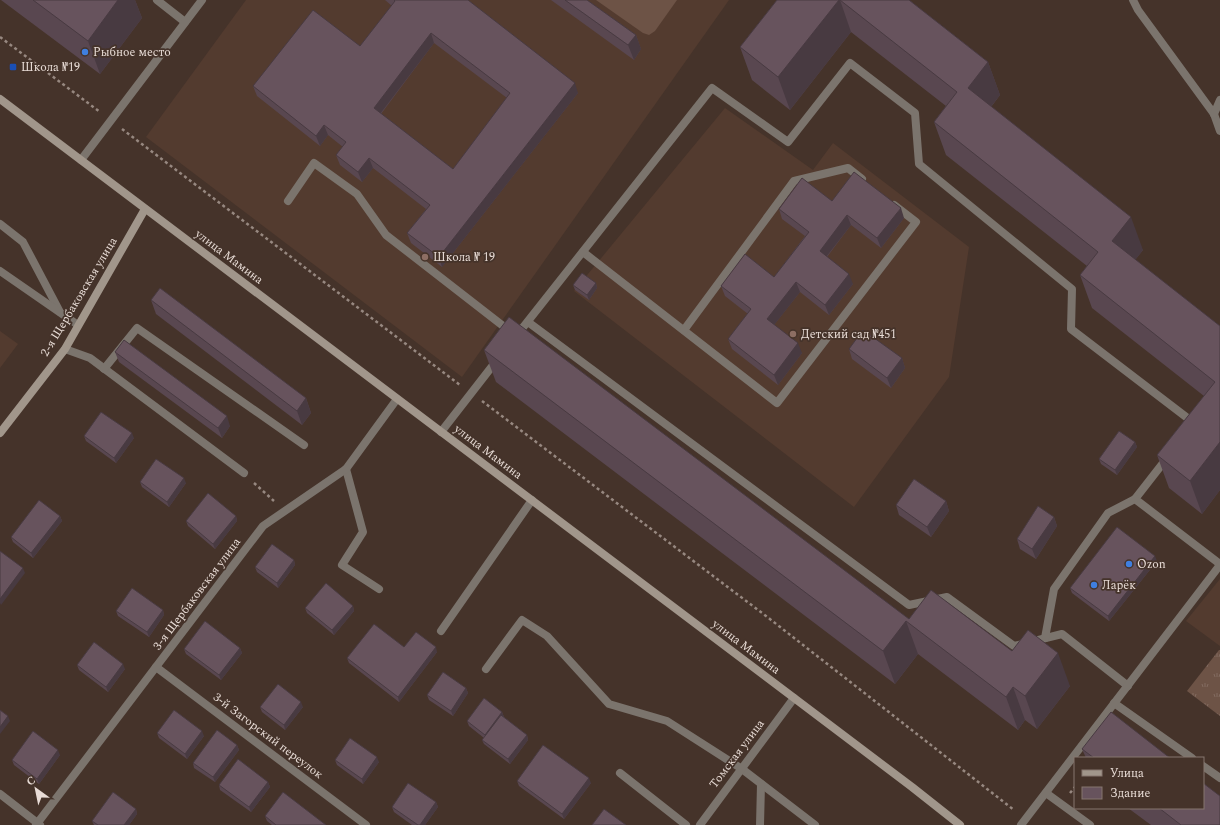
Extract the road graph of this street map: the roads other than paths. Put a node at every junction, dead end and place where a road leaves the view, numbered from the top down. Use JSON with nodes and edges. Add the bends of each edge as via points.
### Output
{"nodes":[{"id":1,"x":156,"y":0,"type":"edge"},
{"id":2,"x":202,"y":0,"type":"edge"},
{"id":3,"x":1129,"y":0,"type":"edge"},
{"id":4,"x":1133,"y":0,"type":"edge"},
{"id":5,"x":1138,"y":10,"type":"junction"},
{"id":6,"x":186,"y":22,"type":"junction"},
{"id":7,"x":0,"y":99,"type":"edge"},
{"id":8,"x":1220,"y":100,"type":"edge"},
{"id":9,"x":1214,"y":114,"type":"junction"},
{"id":10,"x":1220,"y":131,"type":"edge"},
{"id":11,"x":81,"y":160,"type":"junction"},
{"id":12,"x":866,"y":182,"type":"edge"},
{"id":13,"x":885,"y":198,"type":"edge"},
{"id":14,"x":288,"y":201,"type":"dead end"},
{"id":15,"x":145,"y":209,"type":"junction"},
{"id":16,"x":0,"y":224,"type":"edge"},
{"id":17,"x":583,"y":252,"type":"junction"},
{"id":18,"x":0,"y":271,"type":"edge"},
{"id":19,"x":60,"y":312,"type":"junction"},
{"id":20,"x":528,"y":322,"type":"junction"},
{"id":21,"x":78,"y":325,"type":"junction"},
{"id":22,"x":684,"y":330,"type":"junction"},
{"id":23,"x":64,"y":349,"type":"junction"},
{"id":24,"x":503,"y":353,"type":"edge"},
{"id":25,"x":104,"y":369,"type":"junction"},
{"id":26,"x":397,"y":399,"type":"junction"},
{"id":27,"x":1189,"y":429,"type":"edge"},
{"id":28,"x":441,"y":432,"type":"junction"},
{"id":29,"x":0,"y":433,"type":"edge"},
{"id":30,"x":304,"y":445,"type":"dead end"},
{"id":31,"x":1171,"y":452,"type":"edge"},
{"id":32,"x":346,"y":469,"type":"junction"},
{"id":33,"x":244,"y":473,"type":"road end"},
{"id":34,"x":1135,"y":499,"type":"junction"},
{"id":35,"x":532,"y":500,"type":"junction"},
{"id":36,"x":1220,"y":564,"type":"edge"},
{"id":37,"x":379,"y":589,"type":"dead end"},
{"id":38,"x":441,"y":631,"type":"dead end"},
{"id":39,"x":1045,"y":638,"type":"junction"},
{"id":40,"x":156,"y":667,"type":"junction"},
{"id":41,"x":486,"y":669,"type":"dead end"},
{"id":42,"x":1128,"y":686,"type":"junction"},
{"id":43,"x":794,"y":698,"type":"junction"},
{"id":44,"x":1114,"y":703,"type":"junction"},
{"id":45,"x":1190,"y":757,"type":"edge"},
{"id":46,"x":1204,"y":767,"type":"edge"},
{"id":47,"x":742,"y":769,"type":"junction"},
{"id":48,"x":620,"y":773,"type":"dead end"},
{"id":49,"x":1220,"y":778,"type":"edge"},
{"id":50,"x":762,"y":784,"type":"junction"},
{"id":51,"x":1046,"y":792,"type":"junction"},
{"id":52,"x":0,"y":794,"type":"edge"},
{"id":53,"x":1024,"y":822,"type":"edge"},
{"id":54,"x":38,"y":824,"type":"edge"},
{"id":55,"x":366,"y":825,"type":"edge"},
{"id":56,"x":686,"y":825,"type":"edge"},
{"id":57,"x":700,"y":825,"type":"edge"},
{"id":58,"x":760,"y":825,"type":"edge"},
{"id":59,"x":815,"y":825,"type":"edge"},
{"id":60,"x":960,"y":825,"type":"edge"},
{"id":61,"x":1090,"y":825,"type":"edge"}],
"edges":[{"from":1,"to":6,"type":"street"},
{"from":2,"to":6,"type":"street"},
{"from":3,"to":5,"type":"street"},
{"from":4,"to":5,"type":"street"},
{"from":5,"to":9,"type":"street"},
{"from":6,"to":11,"type":"street"},
{"from":7,"to":11,"type":"main road","name":"улица Мамина"},
{"from":8,"to":9,"type":"street"},
{"from":9,"to":10,"type":"street"},
{"from":11,"to":15,"type":"main road","name":"улица Мамина"},
{"from":12,"to":22,"type":"street","via":[[848,168],[794,181]]},
{"from":13,"to":22,"type":"street","via":[[916,222],[777,403]]},
{"from":14,"to":20,"type":"street","via":[[314,163],[357,194],[386,235],[514,339]]},
{"from":15,"to":21,"type":"main road","name":"2-я Щербаковская улица"},
{"from":15,"to":26,"type":"main road","name":"улица Мамина"},
{"from":16,"to":19,"type":"street","via":[[24,242]]},
{"from":17,"to":20,"type":"street"},
{"from":17,"to":22,"type":"street"},
{"from":17,"to":27,"type":"street","via":[[712,88],[788,142],[850,63],[915,113],[919,164],[1072,289],[1071,329],[1194,423]]},
{"from":18,"to":19,"type":"street"},
{"from":19,"to":21,"type":"street"},
{"from":20,"to":39,"type":"street","via":[[909,605],[947,597],[1014,646]]},
{"from":21,"to":23,"type":"main road","name":"2-я Щербаковская улица"},
{"from":23,"to":25,"type":"street","via":[[90,358]]},
{"from":23,"to":29,"type":"main road","name":"2-я Щербаковская улица"},
{"from":24,"to":28,"type":"street"},
{"from":25,"to":30,"type":"street","via":[[137,328]]},
{"from":25,"to":33,"type":"street"},
{"from":26,"to":28,"type":"main road","name":"улица Мамина"},
{"from":26,"to":32,"type":"street","name":"3-я Щербаковская улица"},
{"from":28,"to":35,"type":"main road","name":"улица Мамина"},
{"from":31,"to":34,"type":"street"},
{"from":32,"to":37,"type":"street","via":[[363,532],[342,565]]},
{"from":32,"to":40,"type":"street","name":"3-я Щербаковская улица","via":[[264,526]]},
{"from":34,"to":36,"type":"street"},
{"from":34,"to":39,"type":"street","via":[[1108,513],[1054,589]]},
{"from":35,"to":38,"type":"street"},
{"from":35,"to":43,"type":"main road","name":"улица Мамина"},
{"from":36,"to":42,"type":"street"},
{"from":39,"to":42,"type":"street","via":[[1062,634]]},
{"from":40,"to":54,"type":"street","name":"3-я Щербаковская улица"},
{"from":40,"to":55,"type":"street","name":"3-й Загорский переулок"},
{"from":41,"to":47,"type":"street","via":[[522,620],[547,636],[609,704],[667,721]]},
{"from":42,"to":44,"type":"street"},
{"from":43,"to":47,"type":"street","name":"Томская улица"},
{"from":43,"to":60,"type":"main road","name":"улица Мамина"},
{"from":44,"to":45,"type":"street","via":[[1130,719]]},
{"from":44,"to":51,"type":"street"},
{"from":46,"to":49,"type":"street"},
{"from":47,"to":50,"type":"street"},
{"from":47,"to":57,"type":"street","name":"Томская улица"},
{"from":48,"to":56,"type":"street"},
{"from":50,"to":58,"type":"street"},
{"from":50,"to":59,"type":"street"},
{"from":51,"to":53,"type":"street"},
{"from":51,"to":61,"type":"street"},
{"from":52,"to":54,"type":"street"}]}
